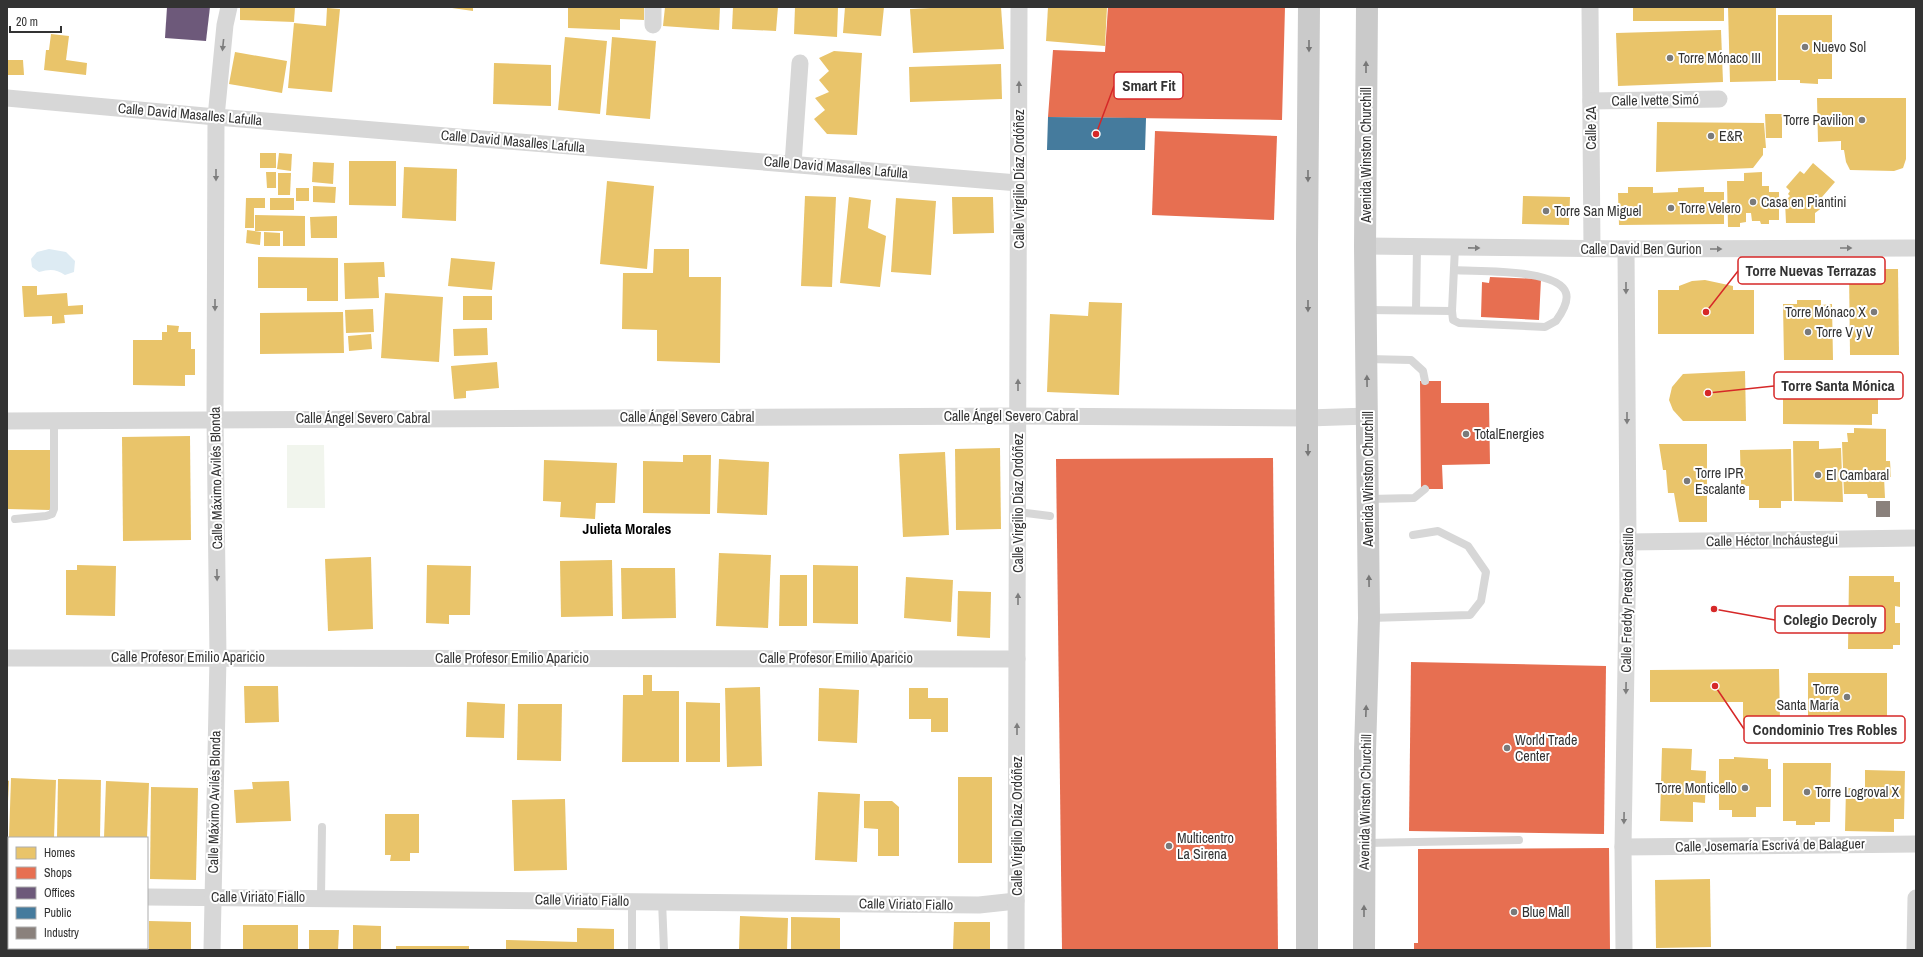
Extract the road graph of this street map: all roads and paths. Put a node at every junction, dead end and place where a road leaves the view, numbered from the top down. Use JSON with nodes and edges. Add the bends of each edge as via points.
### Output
{"nodes":[{"id":1,"x":229,"y":7,"type":"edge"},
{"id":2,"x":653,"y":7,"type":"edge"},
{"id":3,"x":1018,"y":7,"type":"edge"},
{"id":4,"x":1309,"y":7,"type":"edge"},
{"id":5,"x":1366,"y":7,"type":"edge"},
{"id":6,"x":1590,"y":7,"type":"edge"},
{"id":7,"x":653,"y":25,"type":"dead end"},
{"id":8,"x":800,"y":63,"type":"dead end"},
{"id":9,"x":7,"y":98,"type":"edge"},
{"id":10,"x":1719,"y":99,"type":"dead end"},
{"id":11,"x":1591,"y":101,"type":"junction"},
{"id":12,"x":216,"y":116,"type":"junction"},
{"id":13,"x":793,"y":164,"type":"junction"},
{"id":14,"x":1019,"y":182,"type":"junction"},
{"id":15,"x":1365,"y":246,"type":"junction"},
{"id":16,"x":1418,"y":247,"type":"junction"},
{"id":17,"x":1455,"y":247,"type":"junction"},
{"id":18,"x":1916,"y":248,"type":"edge"},
{"id":19,"x":1592,"y":249,"type":"junction"},
{"id":20,"x":1626,"y":249,"type":"junction"},
{"id":21,"x":1454,"y":270,"type":"junction"},
{"id":22,"x":1366,"y":310,"type":"junction"},
{"id":23,"x":1416,"y":310,"type":"junction"},
{"id":24,"x":1452,"y":310,"type":"junction"},
{"id":25,"x":1367,"y":359,"type":"junction"},
{"id":26,"x":1425,"y":381,"type":"dead end"},
{"id":27,"x":1018,"y":416,"type":"junction"},
{"id":28,"x":1368,"y":416,"type":"junction"},
{"id":29,"x":215,"y":418,"type":"junction"},
{"id":30,"x":1308,"y":418,"type":"junction"},
{"id":31,"x":54,"y":420,"type":"junction"},
{"id":32,"x":7,"y":421,"type":"edge"},
{"id":33,"x":1425,"y":489,"type":"dead end"},
{"id":34,"x":1367,"y":499,"type":"junction"},
{"id":35,"x":1018,"y":512,"type":"junction"},
{"id":36,"x":1050,"y":516,"type":"dead end"},
{"id":37,"x":15,"y":519,"type":"dead end"},
{"id":38,"x":1413,"y":535,"type":"dead end"},
{"id":39,"x":1916,"y":538,"type":"edge"},
{"id":40,"x":1628,"y":542,"type":"junction"},
{"id":41,"x":1369,"y":618,"type":"junction"},
{"id":42,"x":218,"y":657,"type":"junction"},
{"id":43,"x":7,"y":658,"type":"edge"},
{"id":44,"x":1017,"y":659,"type":"junction"},
{"id":45,"x":322,"y":827,"type":"dead end"},
{"id":46,"x":1519,"y":840,"type":"dead end"},
{"id":47,"x":1364,"y":843,"type":"junction"},
{"id":48,"x":1916,"y":844,"type":"edge"},
{"id":49,"x":1623,"y":847,"type":"junction"},
{"id":50,"x":212,"y":896,"type":"junction"},
{"id":51,"x":148,"y":897,"type":"edge"},
{"id":52,"x":321,"y":898,"type":"junction"},
{"id":53,"x":1916,"y":898,"type":"edge"},
{"id":54,"x":632,"y":901,"type":"junction"},
{"id":55,"x":662,"y":901,"type":"junction"},
{"id":56,"x":1016,"y":901,"type":"junction"},
{"id":57,"x":1368,"y":949,"type":"edge"},
{"id":58,"x":212,"y":950,"type":"edge"},
{"id":59,"x":632,"y":950,"type":"edge"},
{"id":60,"x":664,"y":950,"type":"edge"},
{"id":61,"x":1016,"y":950,"type":"edge"},
{"id":62,"x":1307,"y":950,"type":"edge"},
{"id":63,"x":1624,"y":950,"type":"edge"},
{"id":64,"x":1915,"y":950,"type":"edge"}],
"edges":[{"from":1,"to":12,"type":"street","name":"Calle Máximo Avilés Blonda","one_way":true},
{"from":2,"to":7,"type":"street"},
{"from":14,"to":3,"type":"street","name":"Calle Virgilio Díaz Ordóñez","one_way":true},
{"from":4,"to":30,"type":"main road","one_way":true},
{"from":15,"to":5,"type":"main road","name":"Avenida Winston Churchill","one_way":true},
{"from":6,"to":11,"type":"street","name":"Calle 2A"},
{"from":8,"to":13,"type":"street"},
{"from":9,"to":12,"type":"street","name":"Calle David Masalles Lafulla"},
{"from":10,"to":11,"type":"street","name":"Calle Ivette Simó"},
{"from":11,"to":19,"type":"street","name":"Calle 2A"},
{"from":12,"to":13,"type":"street","name":"Calle David Masalles Lafulla"},
{"from":12,"to":29,"type":"street","name":"Calle Máximo Avilés Blonda","one_way":true},
{"from":13,"to":14,"type":"street","name":"Calle David Masalles Lafulla"},
{"from":27,"to":14,"type":"street","name":"Calle Virgilio Díaz Ordóñez","one_way":true},
{"from":15,"to":16,"type":"street","name":"Calle David Ben Gurion"},
{"from":15,"to":22,"type":"main road","name":"Avenida Winston Churchill"},
{"from":16,"to":17,"type":"street","name":"Calle David Ben Gurion"},
{"from":16,"to":23,"type":"lane"},
{"from":17,"to":19,"type":"street","name":"Calle David Ben Gurion","one_way":true},
{"from":17,"to":21,"type":"lane"},
{"from":20,"to":18,"type":"street","name":"Calle David Ben Gurion","one_way":true},
{"from":19,"to":20,"type":"street","name":"Calle David Ben Gurion"},
{"from":20,"to":40,"type":"street","name":"Calle Freddy Prestol Castillo","one_way":true},
{"from":21,"to":24,"type":"lane"},
{"from":21,"to":24,"type":"lane","via":[[1518,273],[1547,278],[1562,287],[1567,299],[1556,322],[1545,327],[1459,323],[1453,320]]},
{"from":22,"to":23,"type":"lane"},
{"from":22,"to":25,"type":"main road","name":"Avenida Winston Churchill"},
{"from":23,"to":24,"type":"lane"},
{"from":25,"to":26,"type":"lane","via":[[1411,360],[1423,371]]},
{"from":28,"to":25,"type":"main road","name":"Avenida Winston Churchill","one_way":true},
{"from":27,"to":29,"type":"street","name":"Calle Ángel Severo Cabral"},
{"from":27,"to":30,"type":"street","name":"Calle Ángel Severo Cabral"},
{"from":27,"to":35,"type":"street","name":"Calle Virgilio Díaz Ordóñez"},
{"from":28,"to":30,"type":"street","name":"Calle Ángel Severo Cabral"},
{"from":28,"to":34,"type":"main road","name":"Avenida Winston Churchill"},
{"from":29,"to":31,"type":"street","name":"Calle Ángel Severo Cabral"},
{"from":29,"to":42,"type":"street","name":"Calle Máximo Avilés Blonda","one_way":true},
{"from":30,"to":62,"type":"main road","one_way":true},
{"from":31,"to":32,"type":"street","name":"Calle Ángel Severo Cabral"},
{"from":31,"to":37,"type":"lane","via":[[54,509],[52,514],[46,516]]},
{"from":33,"to":34,"type":"lane","via":[[1414,498]]},
{"from":41,"to":34,"type":"main road","name":"Avenida Winston Churchill","one_way":true},
{"from":35,"to":36,"type":"lane"},
{"from":44,"to":35,"type":"street","name":"Calle Virgilio Díaz Ordóñez","one_way":true},
{"from":38,"to":41,"type":"lane","via":[[1438,531],[1468,546],[1486,572],[1481,601],[1470,615]]},
{"from":39,"to":40,"type":"street","name":"Calle Héctor Incháustegui"},
{"from":40,"to":49,"type":"street","name":"Calle Freddy Prestol Castillo","one_way":true},
{"from":47,"to":41,"type":"main road","name":"Avenida Winston Churchill","one_way":true},
{"from":42,"to":43,"type":"street","name":"Calle Profesor Emilio Aparicio"},
{"from":42,"to":44,"type":"street","name":"Calle Profesor Emilio Aparicio"},
{"from":42,"to":50,"type":"street","name":"Calle Máximo Avilés Blonda"},
{"from":56,"to":44,"type":"street","name":"Calle Virgilio Díaz Ordóñez","one_way":true},
{"from":45,"to":52,"type":"lane"},
{"from":46,"to":47,"type":"lane"},
{"from":57,"to":47,"type":"main road","name":"Avenida Winston Churchill","one_way":true},
{"from":48,"to":49,"type":"street","name":"Calle Josemaría Escrivá de Balaguer"},
{"from":49,"to":63,"type":"street","name":"Calle Freddy Prestol Castillo"},
{"from":50,"to":51,"type":"street","name":"Calle Viriato Fiallo"},
{"from":50,"to":52,"type":"street","name":"Calle Viriato Fiallo"},
{"from":50,"to":58,"type":"street","name":"Calle Máximo Avilés Blonda"},
{"from":52,"to":54,"type":"street","name":"Calle Viriato Fiallo"},
{"from":53,"to":64,"type":"street"},
{"from":54,"to":55,"type":"street","name":"Calle Viriato Fiallo"},
{"from":54,"to":59,"type":"lane"},
{"from":55,"to":56,"type":"street","name":"Calle Viriato Fiallo","via":[[979,904]]},
{"from":55,"to":60,"type":"lane"},
{"from":56,"to":61,"type":"street","name":"Calle Virgilio Díaz Ordóñez"}]}
